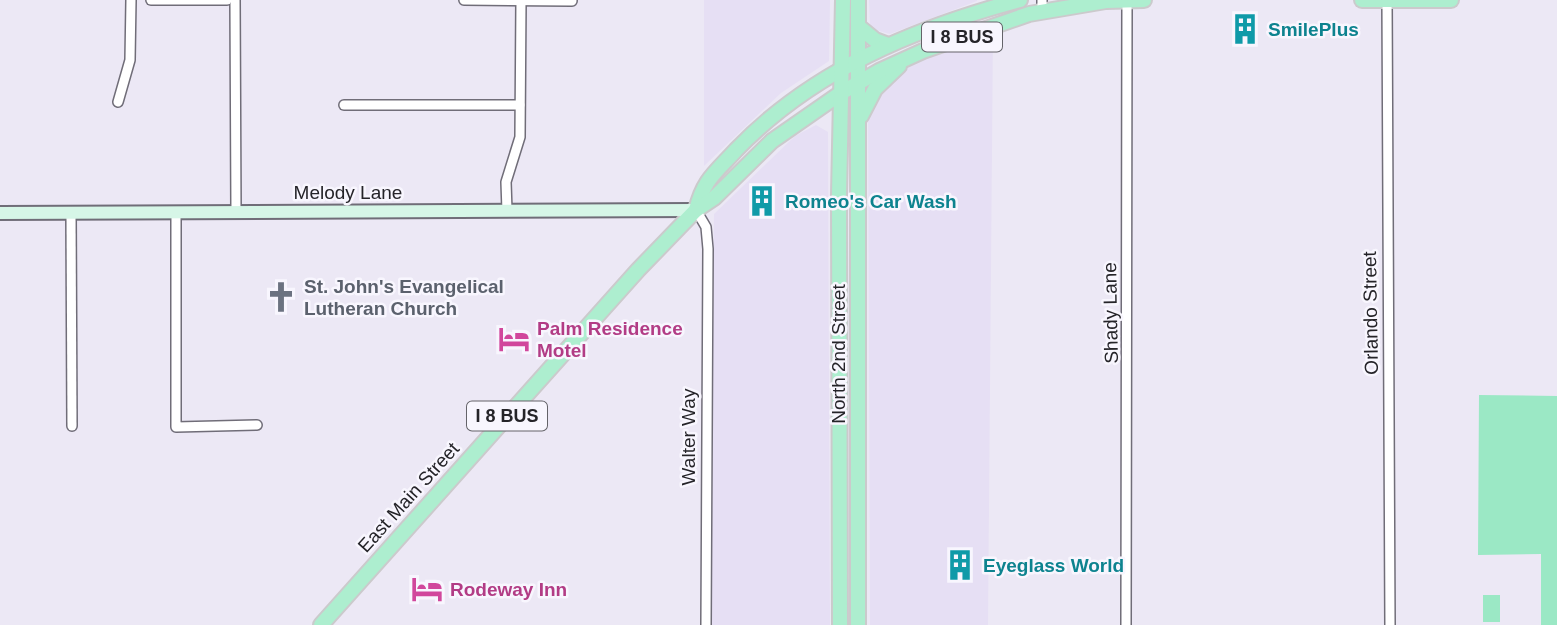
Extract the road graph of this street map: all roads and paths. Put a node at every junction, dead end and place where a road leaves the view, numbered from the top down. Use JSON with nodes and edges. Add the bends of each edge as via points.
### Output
{"nodes":[{"id":1,"x":131,"y":0,"type":"edge"},
{"id":2,"x":151,"y":0,"type":"edge"},
{"id":3,"x":227,"y":0,"type":"edge"},
{"id":4,"x":236,"y":0,"type":"edge"},
{"id":5,"x":464,"y":0,"type":"edge"},
{"id":6,"x":521,"y":0,"type":"edge"},
{"id":7,"x":843,"y":0,"type":"edge"},
{"id":8,"x":858,"y":0,"type":"edge"},
{"id":9,"x":1020,"y":0,"type":"edge"},
{"id":10,"x":1127,"y":0,"type":"edge"},
{"id":11,"x":1144,"y":0,"type":"edge"},
{"id":12,"x":1362,"y":0,"type":"edge"},
{"id":13,"x":1387,"y":0,"type":"edge"},
{"id":14,"x":1451,"y":0,"type":"edge"},
{"id":15,"x":572,"y":1,"type":"edge"},
{"id":16,"x":1042,"y":6,"type":"edge"},
{"id":17,"x":858,"y":26,"type":"junction"},
{"id":18,"x":888,"y":45,"type":"junction"},
{"id":19,"x":911,"y":56,"type":"junction"},
{"id":20,"x":858,"y":60,"type":"junction"},
{"id":21,"x":842,"y":69,"type":"junction"},
{"id":22,"x":859,"y":82,"type":"junction"},
{"id":23,"x":841,"y":93,"type":"junction"},
{"id":24,"x":118,"y":102,"type":"dead end"},
{"id":25,"x":520,"y":105,"type":"junction"},
{"id":26,"x":344,"y":106,"type":"dead end"},
{"id":27,"x":809,"y":114,"type":"junction"},
{"id":28,"x":859,"y":119,"type":"junction"},
{"id":29,"x":842,"y":130,"type":"junction"},
{"id":30,"x":508,"y":211,"type":"junction"},
{"id":31,"x":696,"y":211,"type":"junction"},
{"id":32,"x":236,"y":212,"type":"junction"},
{"id":33,"x":0,"y":213,"type":"edge"},
{"id":34,"x":71,"y":213,"type":"junction"},
{"id":35,"x":176,"y":213,"type":"junction"},
{"id":36,"x":840,"y":312,"type":"junction"},
{"id":37,"x":858,"y":344,"type":"junction"},
{"id":38,"x":840,"y":346,"type":"junction"},
{"id":39,"x":857,"y":377,"type":"junction"},
{"id":40,"x":257,"y":425,"type":"dead end"},
{"id":41,"x":72,"y":426,"type":"dead end"},
{"id":42,"x":839,"y":430,"type":"junction"},
{"id":43,"x":856,"y":447,"type":"junction"},
{"id":44,"x":840,"y":570,"type":"junction"},
{"id":45,"x":858,"y":600,"type":"junction"},
{"id":46,"x":321,"y":625,"type":"edge"},
{"id":47,"x":706,"y":625,"type":"edge"},
{"id":48,"x":841,"y":625,"type":"edge"},
{"id":49,"x":858,"y":625,"type":"edge"},
{"id":50,"x":1126,"y":625,"type":"edge"},
{"id":51,"x":1390,"y":625,"type":"edge"}],
"edges":[{"from":1,"to":24,"type":"street","via":[[130,61]]},
{"from":2,"to":3,"type":"street"},
{"from":4,"to":32,"type":"street"},
{"from":5,"to":6,"type":"street"},
{"from":6,"to":15,"type":"street"},
{"from":6,"to":25,"type":"street"},
{"from":7,"to":21,"type":"main road","name":"North 2nd Street"},
{"from":8,"to":17,"type":"main road","name":"North 2nd Street"},
{"from":9,"to":18,"type":"main road","name":"East Main Street","number":"I 8 BUS","via":[[968,14]]},
{"from":10,"to":11,"type":"main road","name":"East Main Street","number":"I 8 BUS"},
{"from":10,"to":16,"type":"main road","name":"East Main Street","number":"I 8 BUS"},
{"from":10,"to":50,"type":"street","name":"Shady Lane"},
{"from":12,"to":13,"type":"main road"},
{"from":13,"to":14,"type":"main road"},
{"from":13,"to":51,"type":"street","name":"Orlando Street"},
{"from":16,"to":19,"type":"main road","name":"East Main Street","number":"I 8 BUS"},
{"from":17,"to":18,"type":"main road"},
{"from":17,"to":20,"type":"main road","name":"North 2nd Street"},
{"from":18,"to":20,"type":"main road","name":"East Main Street","number":"I 8 BUS"},
{"from":19,"to":22,"type":"main road","name":"East Main Street","number":"I 8 BUS"},
{"from":19,"to":28,"type":"main road","via":[[875,89]]},
{"from":20,"to":21,"type":"main road","name":"East Main Street","number":"I 8 BUS"},
{"from":20,"to":22,"type":"main road","name":"North 2nd Street"},
{"from":21,"to":23,"type":"main road","name":"North 2nd Street"},
{"from":21,"to":31,"type":"main road","name":"East Main Street","number":"I 8 BUS","via":[[759,126],[702,186]]},
{"from":22,"to":23,"type":"main road","name":"East Main Street","number":"I 8 BUS"},
{"from":22,"to":28,"type":"main road","name":"North 2nd Street"},
{"from":23,"to":27,"type":"main road","name":"East Main Street","number":"I 8 BUS"},
{"from":23,"to":29,"type":"main road","name":"North 2nd Street"},
{"from":25,"to":26,"type":"street"},
{"from":25,"to":30,"type":"street","via":[[520,137],[506,182]]},
{"from":27,"to":29,"type":"main road","via":[[825,114]]},
{"from":27,"to":31,"type":"main road","name":"East Main Street","number":"I 8 BUS","via":[[772,141]]},
{"from":28,"to":37,"type":"main road","name":"North 2nd Street"},
{"from":29,"to":36,"type":"main road","name":"North 2nd Street"},
{"from":30,"to":31,"type":"street","name":"Melody Lane"},
{"from":30,"to":32,"type":"street","name":"Melody Lane"},
{"from":31,"to":46,"type":"main road","name":"East Main Street","number":"I 8 BUS"},
{"from":31,"to":47,"type":"street","name":"Walter Way","via":[[706,227],[708,249]]},
{"from":32,"to":35,"type":"street","name":"Melody Lane"},
{"from":33,"to":34,"type":"street","name":"Melody Lane"},
{"from":34,"to":35,"type":"street","name":"Melody Lane"},
{"from":34,"to":41,"type":"street"},
{"from":35,"to":40,"type":"street","via":[[176,427]]},
{"from":36,"to":37,"type":"main road"},
{"from":36,"to":38,"type":"main road","name":"North 2nd Street"},
{"from":37,"to":39,"type":"main road","name":"North 2nd Street"},
{"from":38,"to":39,"type":"main road","via":[[851,357]]},
{"from":38,"to":42,"type":"main road","name":"North 2nd Street"},
{"from":39,"to":43,"type":"main road","name":"North 2nd Street"},
{"from":42,"to":43,"type":"main road","via":[[849,434]]},
{"from":42,"to":44,"type":"main road","name":"North 2nd Street"},
{"from":43,"to":45,"type":"main road","name":"North 2nd Street"},
{"from":44,"to":45,"type":"main road","via":[[844,584]]},
{"from":44,"to":48,"type":"main road","name":"North 2nd Street"},
{"from":45,"to":49,"type":"main road","name":"North 2nd Street"}]}
